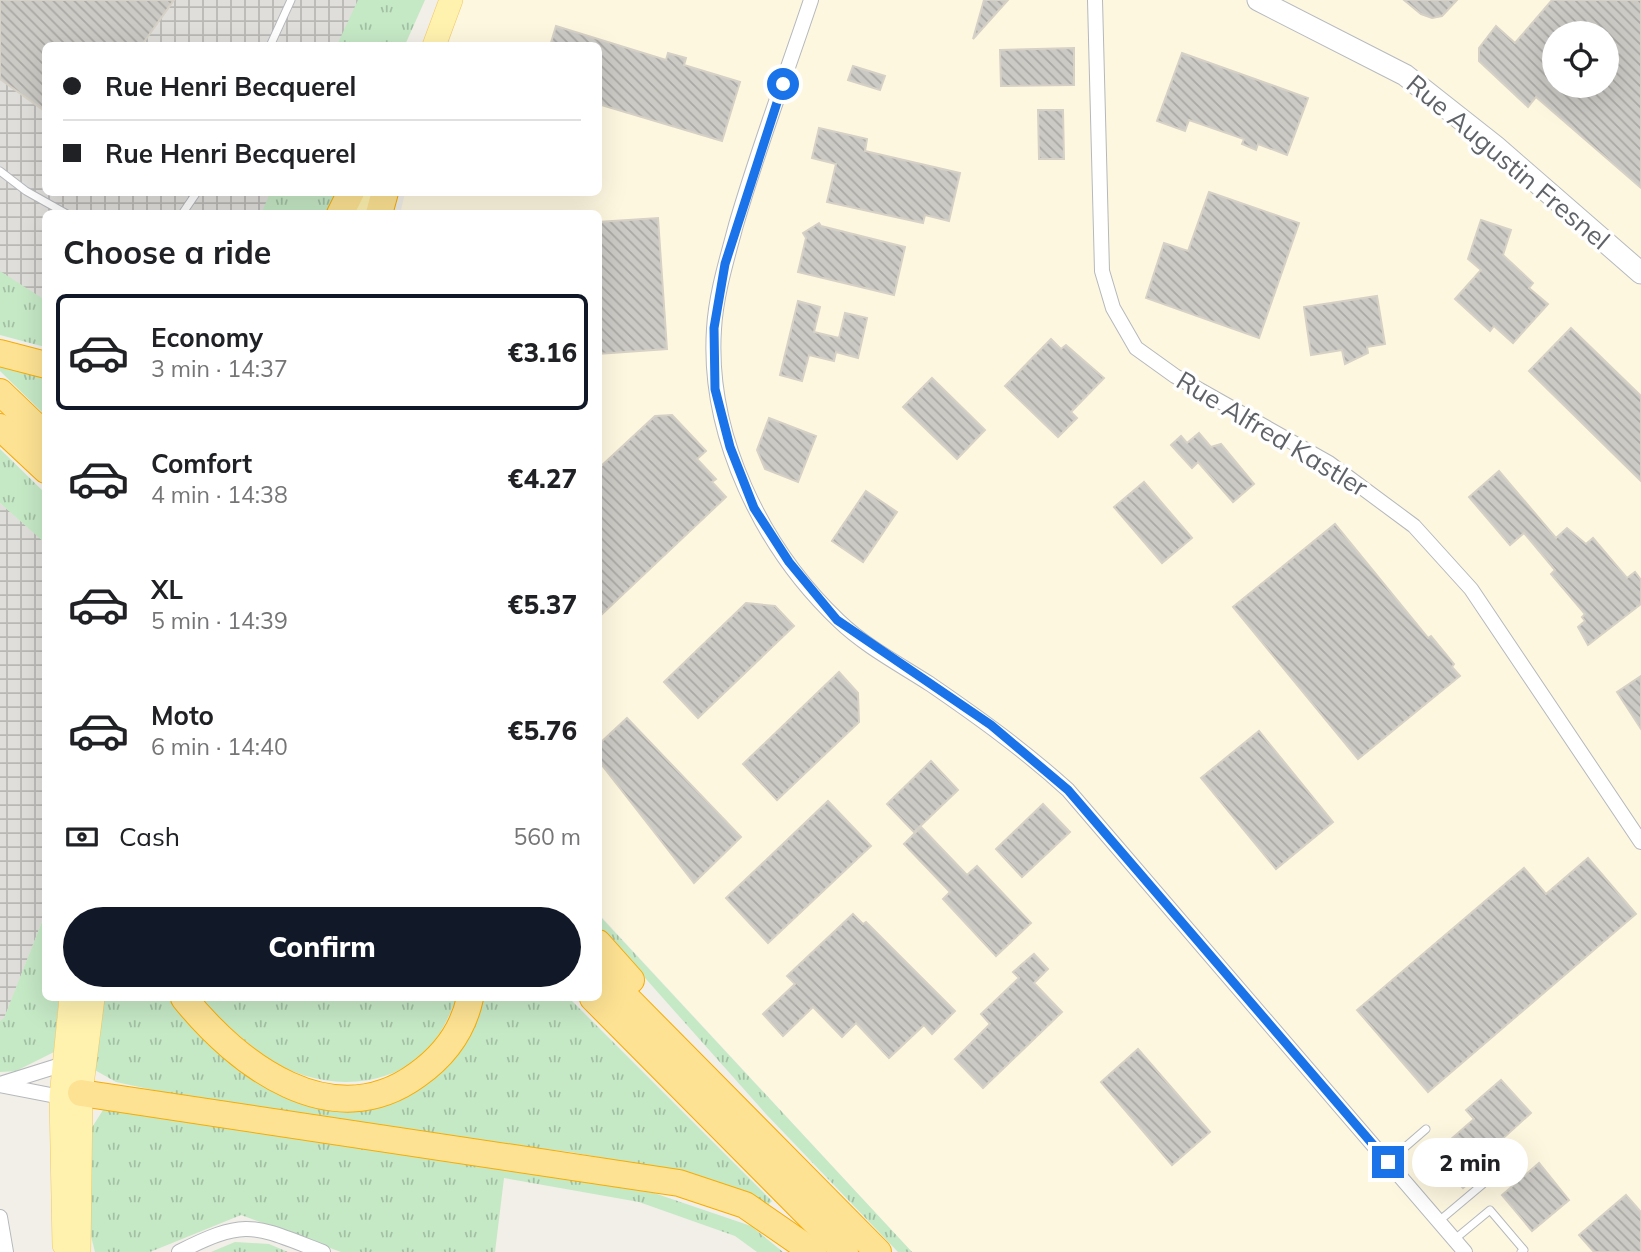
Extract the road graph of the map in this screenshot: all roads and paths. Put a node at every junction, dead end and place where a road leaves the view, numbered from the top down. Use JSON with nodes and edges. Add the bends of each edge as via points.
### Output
{"nodes":[{"id":1,"x":291,"y":0,"type":"edge"},
{"id":2,"x":438,"y":0,"type":"edge"},
{"id":3,"x":451,"y":0,"type":"edge"},
{"id":4,"x":811,"y":0,"type":"edge"},
{"id":5,"x":1096,"y":0,"type":"edge"},
{"id":6,"x":1258,"y":0,"type":"edge"},
{"id":7,"x":272,"y":42,"type":"edge"},
{"id":8,"x":423,"y":42,"type":"edge"},
{"id":9,"x":435,"y":42,"type":"edge"},
{"id":10,"x":0,"y":171,"type":"edge"},
{"id":11,"x":60,"y":210,"type":"edge"},
{"id":12,"x":1641,"y":273,"type":"edge"},
{"id":13,"x":0,"y":353,"type":"edge"},
{"id":14,"x":42,"y":364,"type":"edge"},
{"id":15,"x":0,"y":393,"type":"edge"},
{"id":16,"x":0,"y":427,"type":"edge"},
{"id":17,"x":42,"y":432,"type":"edge"},
{"id":18,"x":42,"y":466,"type":"edge"},
{"id":19,"x":1641,"y":842,"type":"edge"},
{"id":20,"x":602,"y":948,"type":"edge"},
{"id":21,"x":602,"y":973,"type":"edge"},
{"id":22,"x":71,"y":1001,"type":"edge"},
{"id":23,"x":92,"y":1001,"type":"edge"},
{"id":24,"x":187,"y":1001,"type":"edge"},
{"id":25,"x":469,"y":1001,"type":"edge"},
{"id":26,"x":596,"y":1001,"type":"edge"},
{"id":27,"x":64,"y":1064,"type":"junction"},
{"id":28,"x":0,"y":1084,"type":"edge"},
{"id":29,"x":71,"y":1095,"type":"junction"},
{"id":30,"x":1426,"y":1129,"type":"dead end"},
{"id":31,"x":759,"y":1130,"type":"junction"},
{"id":32,"x":1504,"y":1153,"type":"dead end"},
{"id":33,"x":1388,"y":1162,"type":"junction"},
{"id":34,"x":0,"y":1217,"type":"edge"},
{"id":35,"x":1439,"y":1221,"type":"junction"},
{"id":36,"x":1454,"y":1239,"type":"junction"},
{"id":37,"x":6,"y":1252,"type":"edge"},
{"id":38,"x":64,"y":1252,"type":"edge"},
{"id":39,"x":79,"y":1252,"type":"edge"},
{"id":40,"x":179,"y":1252,"type":"edge"},
{"id":41,"x":323,"y":1252,"type":"edge"},
{"id":42,"x":813,"y":1252,"type":"edge"},
{"id":43,"x":845,"y":1252,"type":"edge"},
{"id":44,"x":878,"y":1252,"type":"edge"},
{"id":45,"x":1465,"y":1252,"type":"edge"},
{"id":46,"x":1521,"y":1252,"type":"edge"}],
"edges":[{"from":1,"to":7,"type":"lane"},
{"from":2,"to":8,"type":"main road"},
{"from":3,"to":9,"type":"main road"},
{"from":4,"to":33,"type":"street","via":[[744,197],[725,264],[714,328],[715,389],[730,447],[754,508],[789,562],[837,620],[991,725],[1068,790]]},
{"from":5,"to":19,"type":"street","name":"Rue Alfred Kastler","via":[[1102,271],[1113,308],[1136,348],[1175,376],[1329,463],[1414,526],[1471,589]]},
{"from":6,"to":12,"type":"street","name":"Rue Augustin Fresnel","via":[[1405,75],[1496,146]]},
{"from":10,"to":11,"type":"lane"},
{"from":13,"to":14,"type":"highway"},
{"from":15,"to":17,"type":"highway"},
{"from":16,"to":18,"type":"highway"},
{"from":20,"to":31,"type":"highway"},
{"from":21,"to":31,"type":"highway"},
{"from":22,"to":27,"type":"main road"},
{"from":23,"to":29,"type":"main road"},
{"from":24,"to":25,"type":"highway","via":[[215,1033],[277,1080],[312,1094],[344,1099],[406,1083],[431,1065],[452,1042]]},
{"from":26,"to":43,"type":"highway"},
{"from":27,"to":28,"type":"street"},
{"from":27,"to":29,"type":"main road"},
{"from":28,"to":29,"type":"street"},
{"from":29,"to":38,"type":"main road"},
{"from":29,"to":39,"type":"main road"},
{"from":29,"to":42,"type":"highway","via":[[680,1183],[745,1205]]},
{"from":30,"to":33,"type":"lane"},
{"from":31,"to":44,"type":"highway"},
{"from":32,"to":35,"type":"lane","via":[[1483,1184]]},
{"from":33,"to":35,"type":"street"},
{"from":34,"to":37,"type":"street"},
{"from":35,"to":36,"type":"street"},
{"from":36,"to":45,"type":"street"},
{"from":36,"to":46,"type":"lane","via":[[1490,1210],[1524,1250]]},
{"from":40,"to":41,"type":"street","via":[[220,1231],[250,1227]]}]}
